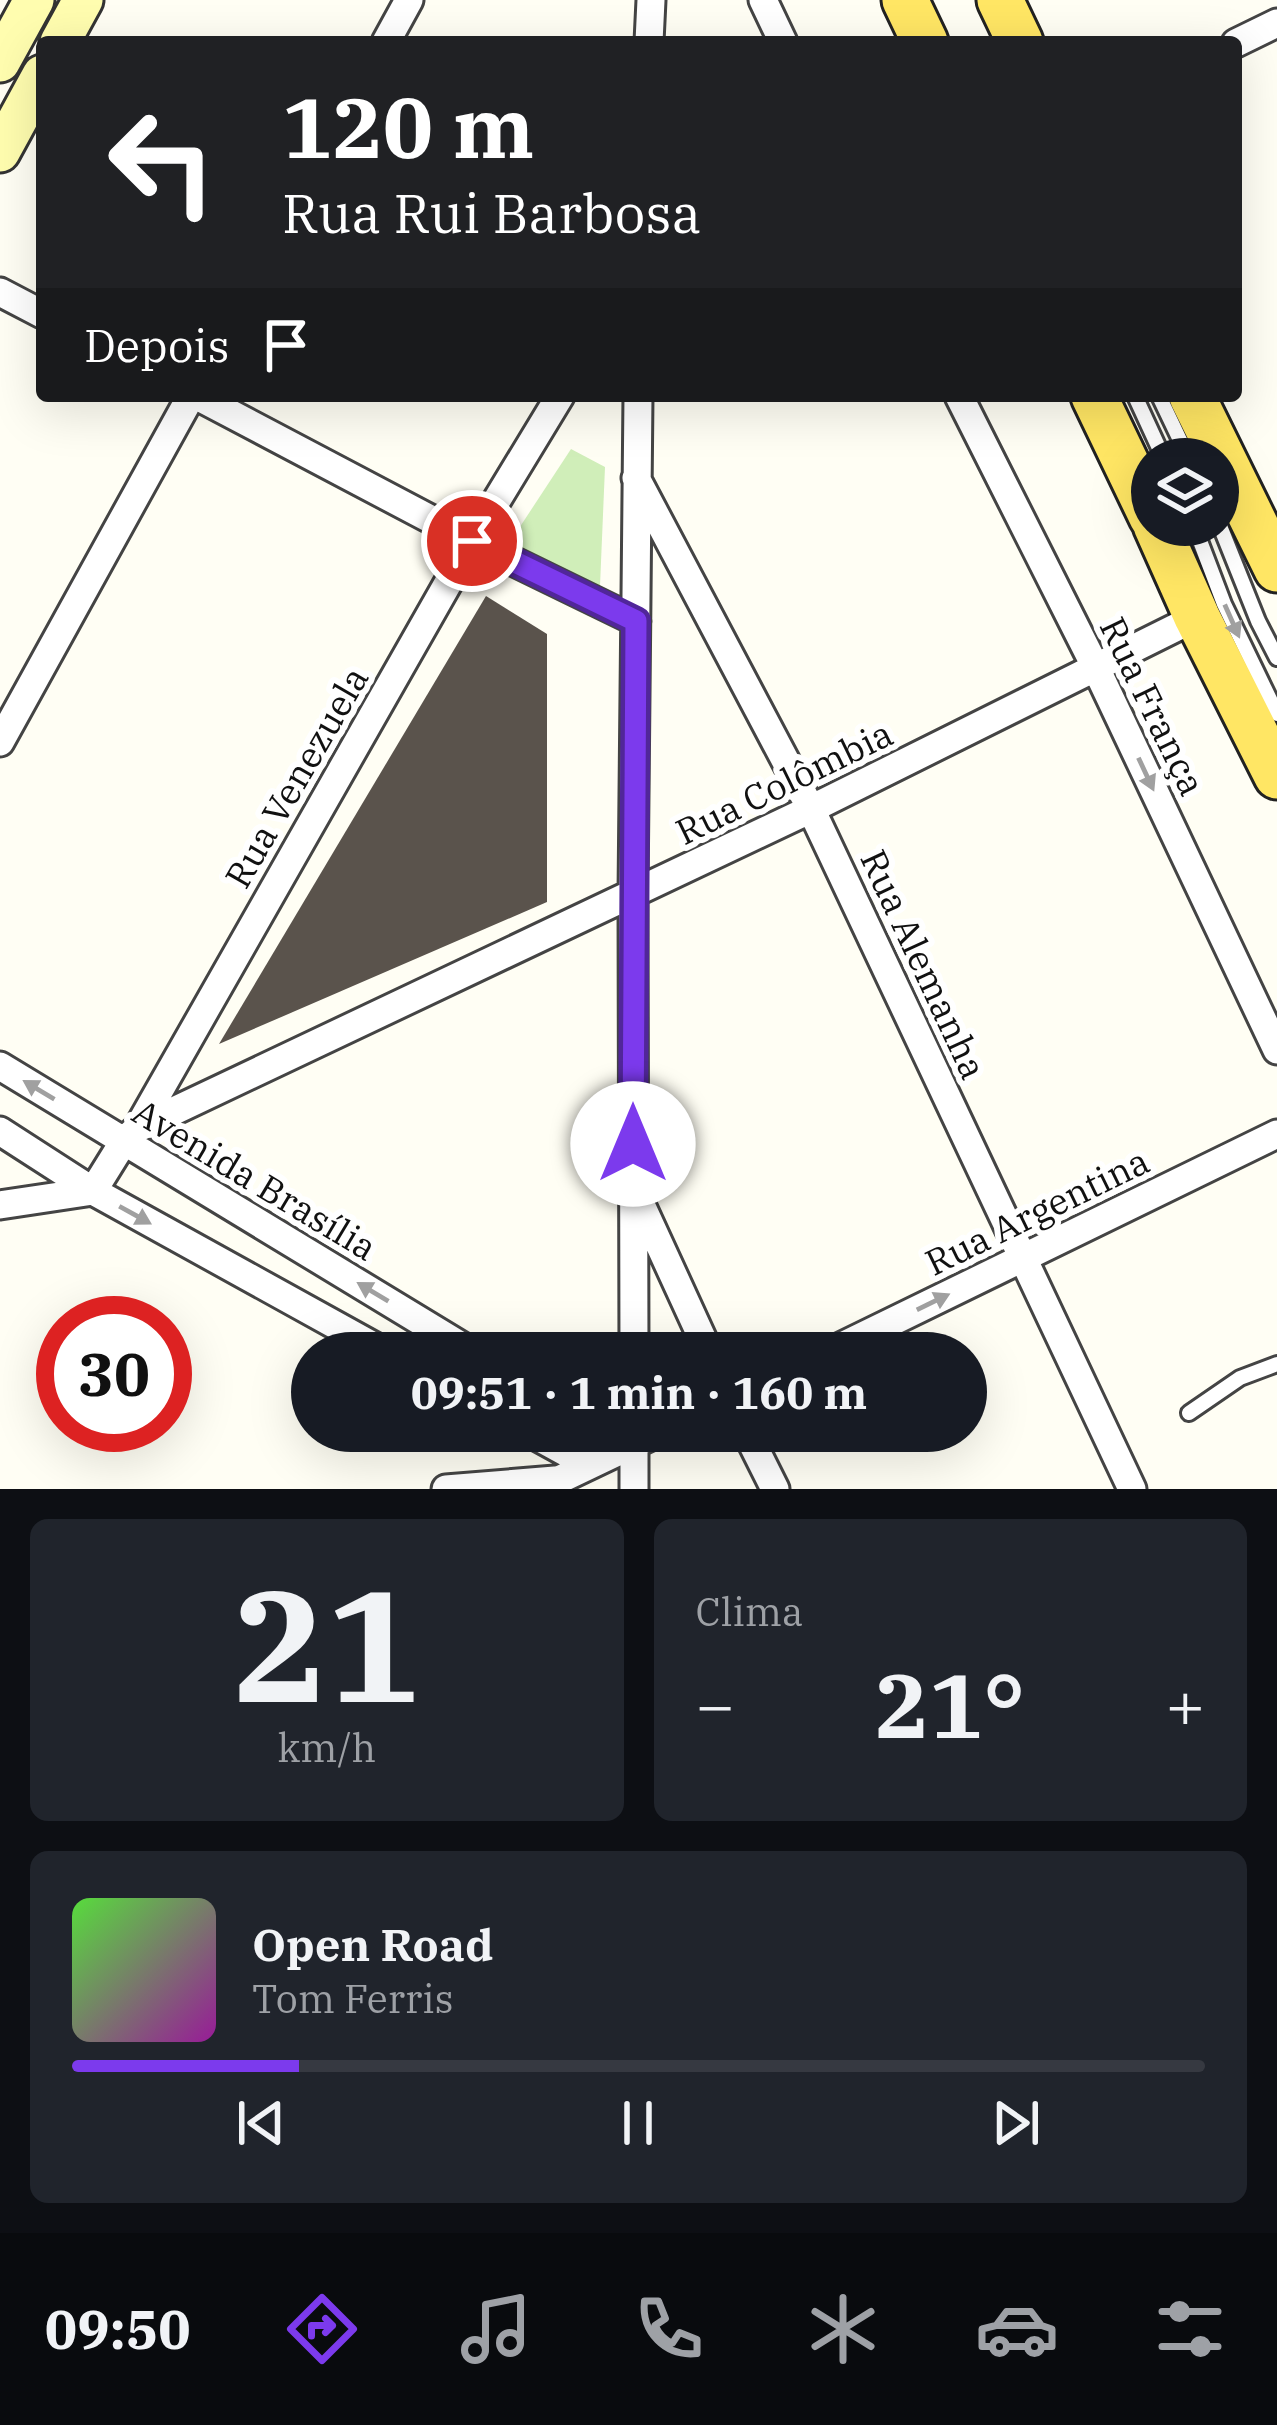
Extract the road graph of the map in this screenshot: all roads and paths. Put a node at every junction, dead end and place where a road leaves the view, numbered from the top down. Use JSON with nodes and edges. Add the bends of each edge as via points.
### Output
{"nodes":[{"id":1,"x":34,"y":0,"type":"edge"},
{"id":2,"x":83,"y":0,"type":"edge"},
{"id":3,"x":409,"y":0,"type":"edge"},
{"id":4,"x":651,"y":0,"type":"edge"},
{"id":5,"x":763,"y":0,"type":"edge"},
{"id":6,"x":905,"y":0,"type":"edge"},
{"id":7,"x":1000,"y":0,"type":"edge"},
{"id":8,"x":1277,"y":23,"type":"edge"},
{"id":9,"x":63,"y":36,"type":"edge"},
{"id":10,"x":389,"y":36,"type":"edge"},
{"id":11,"x":649,"y":36,"type":"edge"},
{"id":12,"x":780,"y":36,"type":"edge"},
{"id":13,"x":922,"y":36,"type":"edge"},
{"id":14,"x":1017,"y":36,"type":"edge"},
{"id":15,"x":1242,"y":40,"type":"edge"},
{"id":16,"x":0,"y":62,"type":"edge"},
{"id":17,"x":36,"y":87,"type":"edge"},
{"id":18,"x":0,"y":152,"type":"edge"},
{"id":19,"x":0,"y":292,"type":"edge"},
{"id":20,"x":36,"y":311,"type":"edge"},
{"id":21,"x":191,"y":402,"type":"edge"},
{"id":22,"x":206,"y":402,"type":"edge"},
{"id":23,"x":556,"y":402,"type":"edge"},
{"id":24,"x":638,"y":402,"type":"edge"},
{"id":25,"x":962,"y":402,"type":"edge"},
{"id":26,"x":1097,"y":402,"type":"edge"},
{"id":27,"x":1139,"y":402,"type":"edge"},
{"id":28,"x":1162,"y":402,"type":"edge"},
{"id":29,"x":1195,"y":402,"type":"edge"},
{"id":30,"x":1155,"y":438,"type":"edge"},
{"id":31,"x":1179,"y":438,"type":"edge"},
{"id":32,"x":1131,"y":473,"type":"edge"},
{"id":33,"x":636,"y":478,"type":"junction"},
{"id":34,"x":472,"y":541,"type":"junction"},
{"id":35,"x":1165,"y":546,"type":"edge"},
{"id":36,"x":1202,"y":546,"type":"edge"},
{"id":37,"x":1228,"y":546,"type":"edge"},
{"id":38,"x":1277,"y":567,"type":"edge"},
{"id":39,"x":1197,"y":617,"type":"junction"},
{"id":40,"x":636,"y":621,"type":"junction"},
{"id":41,"x":1277,"y":658,"type":"edge"},
{"id":42,"x":1096,"y":668,"type":"junction"},
{"id":43,"x":1277,"y":714,"type":"edge"},
{"id":44,"x":0,"y":742,"type":"edge"},
{"id":45,"x":1277,"y":776,"type":"edge"},
{"id":46,"x":811,"y":809,"type":"junction"},
{"id":47,"x":633,"y":894,"type":"junction"},
{"id":48,"x":1277,"y":1050,"type":"edge"},
{"id":49,"x":0,"y":1066,"type":"edge"},
{"id":50,"x":0,"y":1131,"type":"edge"},
{"id":51,"x":131,"y":1134,"type":"junction"},
{"id":52,"x":1277,"y":1134,"type":"edge"},
{"id":53,"x":633,"y":1186,"type":"junction"},
{"id":54,"x":93,"y":1192,"type":"junction"},
{"id":55,"x":0,"y":1205,"type":"edge"},
{"id":56,"x":1023,"y":1258,"type":"junction"},
{"id":57,"x":348,"y":1332,"type":"edge"},
{"id":58,"x":440,"y":1332,"type":"edge"},
{"id":59,"x":634,"y":1332,"type":"edge"},
{"id":60,"x":699,"y":1332,"type":"edge"},
{"id":61,"x":871,"y":1332,"type":"edge"},
{"id":62,"x":1277,"y":1364,"type":"edge"},
{"id":63,"x":1189,"y":1413,"type":"dead end"},
{"id":64,"x":564,"y":1452,"type":"edge"},
{"id":65,"x":612,"y":1452,"type":"edge"},
{"id":66,"x":632,"y":1452,"type":"edge"},
{"id":67,"x":756,"y":1452,"type":"edge"},
{"id":68,"x":589,"y":1466,"type":"junction"},
{"id":69,"x":550,"y":1484,"type":"edge"},
{"id":70,"x":446,"y":1489,"type":"edge"},
{"id":71,"x":634,"y":1489,"type":"edge"},
{"id":72,"x":775,"y":1489,"type":"edge"},
{"id":73,"x":1132,"y":1489,"type":"edge"}],
"edges":[{"from":1,"to":16,"type":"street"},
{"from":2,"to":9,"type":"street"},
{"from":3,"to":10,"type":"street"},
{"from":4,"to":11,"type":"street"},
{"from":5,"to":12,"type":"street"},
{"from":6,"to":13,"type":"main road"},
{"from":7,"to":14,"type":"main road"},
{"from":8,"to":15,"type":"street"},
{"from":17,"to":18,"type":"street"},
{"from":19,"to":20,"type":"street"},
{"from":21,"to":44,"type":"street"},
{"from":22,"to":34,"type":"street"},
{"from":23,"to":34,"type":"street","name":"Rua Venezuela"},
{"from":24,"to":33,"type":"street"},
{"from":25,"to":42,"type":"street","name":"Rua França"},
{"from":26,"to":32,"type":"main road"},
{"from":27,"to":30,"type":"lane"},
{"from":28,"to":31,"type":"lane"},
{"from":29,"to":38,"type":"main road"},
{"from":33,"to":40,"type":"street"},
{"from":33,"to":46,"type":"street","name":"Rua Alemanha"},
{"from":34,"to":40,"type":"street"},
{"from":34,"to":51,"type":"street","name":"Rua Venezuela"},
{"from":35,"to":39,"type":"main road"},
{"from":36,"to":43,"type":"lane","one_way":true},
{"from":37,"to":41,"type":"lane"},
{"from":39,"to":42,"type":"street","name":"Rua Colômbia"},
{"from":39,"to":45,"type":"main road"},
{"from":40,"to":47,"type":"street"},
{"from":42,"to":46,"type":"street","name":"Rua Colômbia"},
{"from":42,"to":48,"type":"street","name":"Rua França","one_way":true},
{"from":46,"to":47,"type":"street","name":"Rua Colômbia"},
{"from":46,"to":56,"type":"street","name":"Rua Alemanha"},
{"from":47,"to":51,"type":"street","name":"Rua Colômbia"},
{"from":47,"to":53,"type":"street"},
{"from":51,"to":49,"type":"street","name":"Avenida Brasília","one_way":true},
{"from":50,"to":54,"type":"street"},
{"from":51,"to":54,"type":"street","name":"Rua Venezuela"},
{"from":58,"to":51,"type":"street","name":"Avenida Brasília","one_way":true},
{"from":52,"to":56,"type":"street","name":"Rua Argentina"},
{"from":53,"to":59,"type":"street"},
{"from":53,"to":60,"type":"street"},
{"from":54,"to":55,"type":"street"},
{"from":54,"to":57,"type":"street","one_way":true},
{"from":61,"to":56,"type":"street","name":"Rua Argentina","one_way":true},
{"from":56,"to":73,"type":"street","name":"Rua Alemanha"},
{"from":62,"to":63,"type":"lane"},
{"from":64,"to":68,"type":"street"},
{"from":65,"to":68,"type":"street"},
{"from":66,"to":71,"type":"street"},
{"from":67,"to":72,"type":"street"},
{"from":68,"to":69,"type":"street"},
{"from":69,"to":70,"type":"street"}]}
